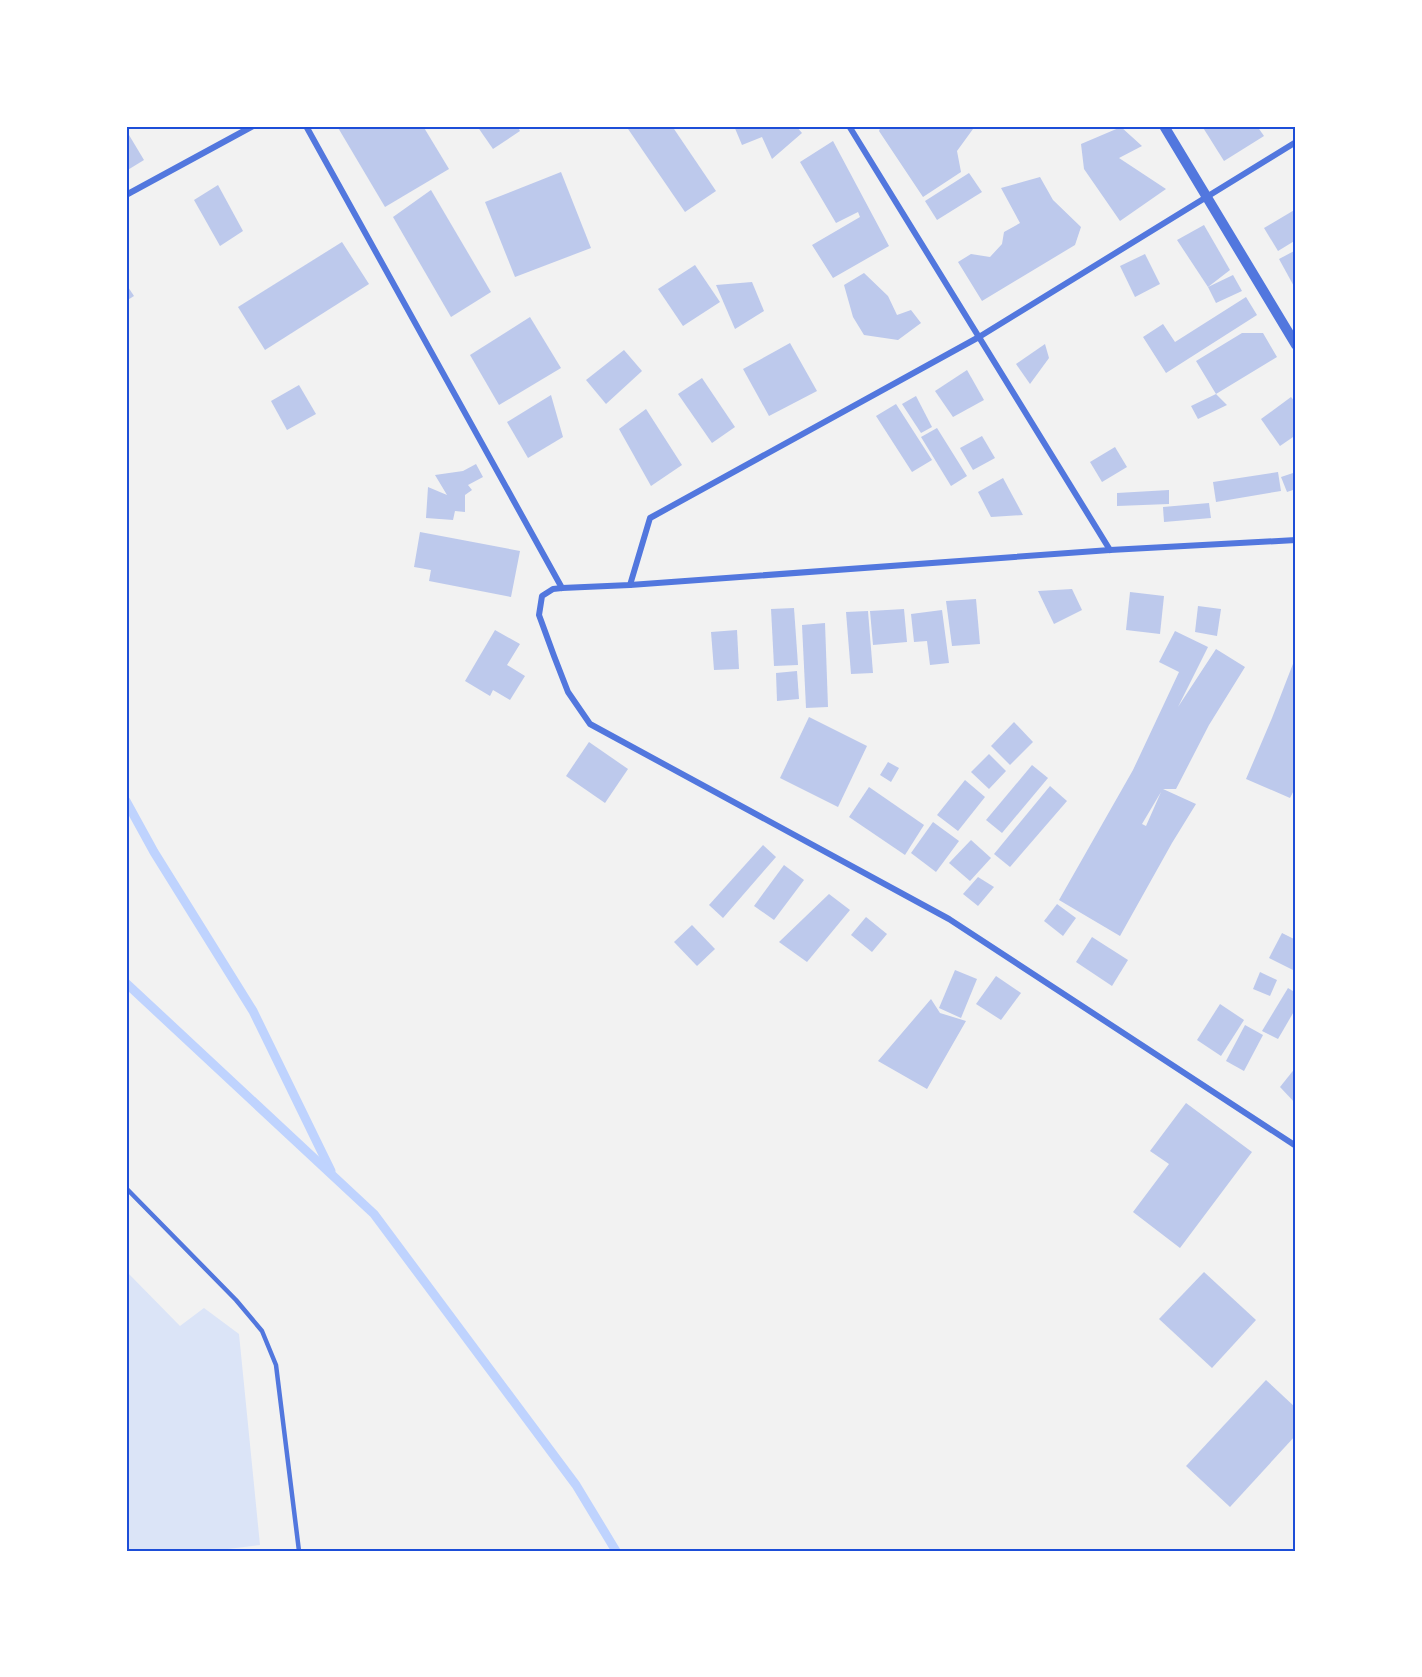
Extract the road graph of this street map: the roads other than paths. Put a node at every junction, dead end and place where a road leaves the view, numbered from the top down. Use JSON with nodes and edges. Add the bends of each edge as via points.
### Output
{"nodes":[{"id":1,"x":253,"y":126,"type":"edge"},
{"id":2,"x":306,"y":126,"type":"edge"},
{"id":3,"x":849,"y":126,"type":"edge"},
{"id":4,"x":1164,"y":126,"type":"edge"},
{"id":5,"x":1296,"y":142,"type":"edge"},
{"id":6,"x":126,"y":195,"type":"edge"},
{"id":7,"x":1207,"y":197,"type":"junction"},
{"id":8,"x":979,"y":337,"type":"junction"},
{"id":9,"x":1296,"y":345,"type":"edge"},
{"id":10,"x":1296,"y":540,"type":"edge"},
{"id":11,"x":1110,"y":550,"type":"junction"},
{"id":12,"x":630,"y":585,"type":"junction"},
{"id":13,"x":562,"y":588,"type":"junction"},
{"id":14,"x":1296,"y":1146,"type":"edge"},
{"id":15,"x":126,"y":1188,"type":"edge"},
{"id":16,"x":298,"y":1551,"type":"edge"}],
"edges":[{"from":1,"to":6,"type":"street"},
{"from":2,"to":13,"type":"street"},
{"from":3,"to":8,"type":"street"},
{"from":4,"to":7,"type":"street"},
{"from":5,"to":7,"type":"street"},
{"from":7,"to":8,"type":"street"},
{"from":7,"to":9,"type":"street"},
{"from":8,"to":11,"type":"street"},
{"from":8,"to":12,"type":"street","via":[[650,518]]},
{"from":10,"to":11,"type":"street"},
{"from":11,"to":12,"type":"street"},
{"from":12,"to":13,"type":"street"},
{"from":13,"to":14,"type":"street","via":[[542,596],[539,615],[568,692],[590,724],[949,919]]},
{"from":15,"to":16,"type":"lane","via":[[262,1331],[276,1365]]}]}
